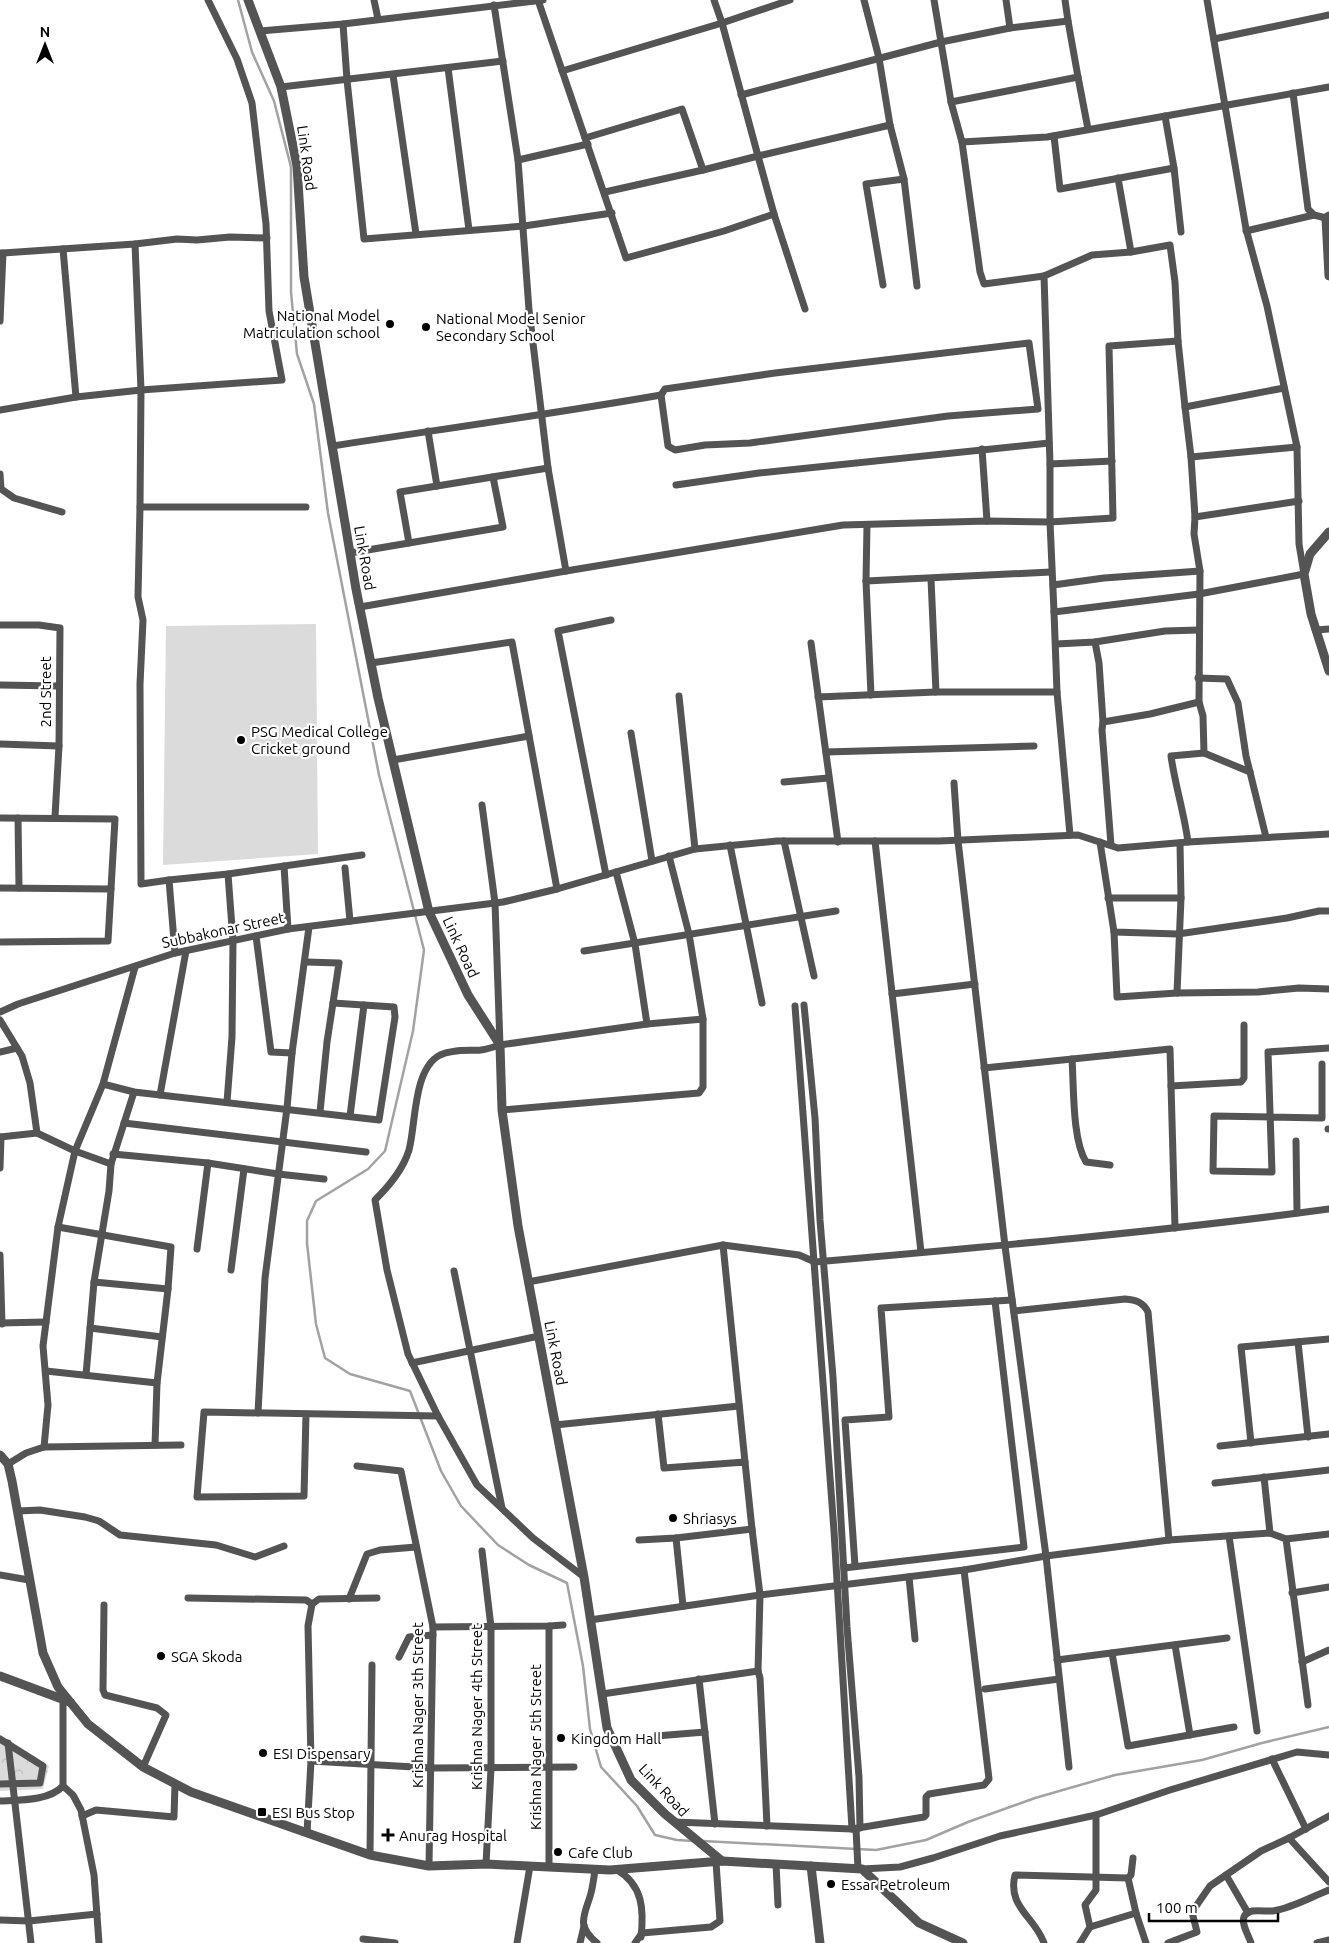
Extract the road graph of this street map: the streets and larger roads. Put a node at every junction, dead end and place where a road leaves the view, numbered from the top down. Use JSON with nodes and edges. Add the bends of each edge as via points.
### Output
{"nodes":[{"id":1,"x":208,"y":0,"type":"edge"},
{"id":2,"x":248,"y":0,"type":"edge"},
{"id":3,"x":374,"y":0,"type":"edge"},
{"id":4,"x":540,"y":0,"type":"edge"},
{"id":5,"x":714,"y":0,"type":"edge"},
{"id":6,"x":790,"y":0,"type":"edge"},
{"id":7,"x":864,"y":0,"type":"edge"},
{"id":8,"x":934,"y":0,"type":"edge"},
{"id":9,"x":1006,"y":0,"type":"edge"},
{"id":10,"x":1065,"y":0,"type":"edge"},
{"id":11,"x":1207,"y":0,"type":"edge"},
{"id":12,"x":775,"y":2,"type":"edge"},
{"id":13,"x":494,"y":5,"type":"junction"},
{"id":14,"x":1329,"y":15,"type":"edge"},
{"id":15,"x":378,"y":19,"type":"junction"},
{"id":16,"x":1068,"y":22,"type":"junction"},
{"id":17,"x":722,"y":23,"type":"junction"},
{"id":18,"x":343,"y":24,"type":"junction"},
{"id":19,"x":1010,"y":28,"type":"junction"},
{"id":20,"x":260,"y":31,"type":"junction"},
{"id":21,"x":1214,"y":39,"type":"junction"},
{"id":22,"x":941,"y":42,"type":"junction"},
{"id":23,"x":879,"y":58,"type":"junction"},
{"id":24,"x":503,"y":61,"type":"junction"},
{"id":25,"x":448,"y":68,"type":"junction"},
{"id":26,"x":562,"y":71,"type":"junction"},
{"id":27,"x":393,"y":75,"type":"junction"},
{"id":28,"x":1078,"y":77,"type":"junction"},
{"id":29,"x":347,"y":80,"type":"junction"},
{"id":30,"x":281,"y":87,"type":"junction"},
{"id":31,"x":1329,"y":87,"type":"edge"},
{"id":32,"x":1293,"y":93,"type":"junction"},
{"id":33,"x":742,"y":95,"type":"junction"},
{"id":34,"x":951,"y":102,"type":"junction"},
{"id":35,"x":1225,"y":105,"type":"junction"},
{"id":36,"x":1165,"y":116,"type":"junction"},
{"id":37,"x":890,"y":125,"type":"junction"},
{"id":38,"x":1088,"y":129,"type":"junction"},
{"id":39,"x":1054,"y":136,"type":"junction"},
{"id":40,"x":586,"y":141,"type":"junction"},
{"id":41,"x":962,"y":142,"type":"junction"},
{"id":42,"x":758,"y":156,"type":"junction"},
{"id":43,"x":518,"y":160,"type":"junction"},
{"id":44,"x":1174,"y":168,"type":"junction"},
{"id":45,"x":702,"y":170,"type":"junction"},
{"id":46,"x":1118,"y":178,"type":"junction"},
{"id":47,"x":904,"y":179,"type":"junction"},
{"id":48,"x":605,"y":192,"type":"junction"},
{"id":49,"x":612,"y":213,"type":"junction"},
{"id":50,"x":774,"y":214,"type":"junction"},
{"id":51,"x":1314,"y":215,"type":"junction"},
{"id":52,"x":1328,"y":217,"type":"edge"},
{"id":53,"x":524,"y":226,"type":"junction"},
{"id":54,"x":469,"y":230,"type":"junction"},
{"id":55,"x":1246,"y":231,"type":"junction"},
{"id":56,"x":1181,"y":232,"type":"dead end"},
{"id":57,"x":416,"y":234,"type":"junction"},
{"id":58,"x":267,"y":238,"type":"junction"},
{"id":59,"x":135,"y":244,"type":"junction"},
{"id":60,"x":63,"y":249,"type":"junction"},
{"id":61,"x":1131,"y":252,"type":"junction"},
{"id":62,"x":2,"y":253,"type":"edge"},
{"id":63,"x":1329,"y":266,"type":"edge"},
{"id":64,"x":1044,"y":276,"type":"junction"},
{"id":65,"x":1329,"y":276,"type":"edge"},
{"id":66,"x":883,"y":285,"type":"dead end"},
{"id":67,"x":917,"y":286,"type":"dead end"},
{"id":68,"x":805,"y":309,"type":"dead end"},
{"id":69,"x":0,"y":322,"type":"edge"},
{"id":70,"x":1178,"y":341,"type":"junction"},
{"id":71,"x":1284,"y":388,"type":"junction"},
{"id":72,"x":141,"y":390,"type":"junction"},
{"id":73,"x":661,"y":395,"type":"junction"},
{"id":74,"x":76,"y":398,"type":"junction"},
{"id":75,"x":1185,"y":407,"type":"junction"},
{"id":76,"x":0,"y":410,"type":"edge"},
{"id":77,"x":541,"y":416,"type":"junction"},
{"id":78,"x":428,"y":431,"type":"junction"},
{"id":79,"x":1048,"y":443,"type":"junction"},
{"id":80,"x":332,"y":446,"type":"junction"},
{"id":81,"x":1297,"y":448,"type":"junction"},
{"id":82,"x":982,"y":449,"type":"junction"},
{"id":83,"x":1191,"y":458,"type":"junction"},
{"id":84,"x":1112,"y":461,"type":"junction"},
{"id":85,"x":1050,"y":464,"type":"junction"},
{"id":86,"x":548,"y":468,"type":"junction"},
{"id":87,"x":0,"y":474,"type":"edge"},
{"id":88,"x":493,"y":477,"type":"junction"},
{"id":89,"x":676,"y":484,"type":"dead end"},
{"id":90,"x":437,"y":486,"type":"junction"},
{"id":91,"x":1299,"y":501,"type":"junction"},
{"id":92,"x":140,"y":507,"type":"junction"},
{"id":93,"x":306,"y":507,"type":"dead end"},
{"id":94,"x":62,"y":512,"type":"dead end"},
{"id":95,"x":1195,"y":517,"type":"junction"},
{"id":96,"x":986,"y":521,"type":"junction"},
{"id":97,"x":1050,"y":522,"type":"junction"},
{"id":98,"x":868,"y":525,"type":"junction"},
{"id":99,"x":1329,"y":532,"type":"edge"},
{"id":100,"x":409,"y":543,"type":"junction"},
{"id":101,"x":350,"y":553,"type":"junction"},
{"id":102,"x":566,"y":571,"type":"junction"},
{"id":103,"x":1200,"y":571,"type":"junction"},
{"id":104,"x":1051,"y":572,"type":"junction"},
{"id":105,"x":1304,"y":574,"type":"junction"},
{"id":106,"x":932,"y":579,"type":"junction"},
{"id":107,"x":866,"y":581,"type":"junction"},
{"id":108,"x":1053,"y":585,"type":"junction"},
{"id":109,"x":1199,"y":594,"type":"junction"},
{"id":110,"x":360,"y":607,"type":"junction"},
{"id":111,"x":1054,"y":612,"type":"junction"},
{"id":112,"x":611,"y":620,"type":"dead end"},
{"id":113,"x":0,"y":625,"type":"edge"},
{"id":114,"x":1329,"y":629,"type":"edge"},
{"id":115,"x":1199,"y":630,"type":"junction"},
{"id":116,"x":1316,"y":630,"type":"junction"},
{"id":117,"x":1095,"y":642,"type":"junction"},
{"id":118,"x":811,"y":643,"type":"dead end"},
{"id":119,"x":1056,"y":644,"type":"junction"},
{"id":120,"x":371,"y":663,"type":"junction"},
{"id":121,"x":1329,"y":671,"type":"edge"},
{"id":122,"x":1198,"y":678,"type":"junction"},
{"id":123,"x":0,"y":685,"type":"edge"},
{"id":124,"x":59,"y":686,"type":"junction"},
{"id":125,"x":936,"y":692,"type":"junction"},
{"id":126,"x":1057,"y":692,"type":"junction"},
{"id":127,"x":871,"y":695,"type":"junction"},
{"id":128,"x":680,"y":696,"type":"dead end"},
{"id":129,"x":818,"y":697,"type":"junction"},
{"id":130,"x":1199,"y":702,"type":"junction"},
{"id":131,"x":1103,"y":722,"type":"junction"},
{"id":132,"x":632,"y":733,"type":"dead end"},
{"id":133,"x":529,"y":736,"type":"junction"},
{"id":134,"x":0,"y":744,"type":"edge"},
{"id":135,"x":59,"y":746,"type":"junction"},
{"id":136,"x":1034,"y":746,"type":"dead end"},
{"id":137,"x":826,"y":752,"type":"junction"},
{"id":138,"x":1204,"y":753,"type":"junction"},
{"id":139,"x":393,"y":760,"type":"junction"},
{"id":140,"x":1250,"y":772,"type":"junction"},
{"id":141,"x":828,"y":778,"type":"junction"},
{"id":142,"x":784,"y":782,"type":"dead end"},
{"id":143,"x":954,"y":783,"type":"dead end"},
{"id":144,"x":482,"y":805,"type":"dead end"},
{"id":145,"x":56,"y":817,"type":"junction"},
{"id":146,"x":0,"y":818,"type":"edge"},
{"id":147,"x":18,"y":818,"type":"junction"},
{"id":148,"x":1329,"y":834,"type":"edge"},
{"id":149,"x":1070,"y":835,"type":"junction"},
{"id":150,"x":1266,"y":837,"type":"junction"},
{"id":151,"x":958,"y":841,"type":"junction"},
{"id":152,"x":784,"y":842,"type":"junction"},
{"id":153,"x":838,"y":842,"type":"junction"},
{"id":154,"x":875,"y":842,"type":"junction"},
{"id":155,"x":1100,"y":842,"type":"junction"},
{"id":156,"x":1184,"y":843,"type":"junction"},
{"id":157,"x":730,"y":845,"type":"junction"},
{"id":158,"x":1110,"y":845,"type":"junction"},
{"id":159,"x":696,"y":849,"type":"junction"},
{"id":160,"x":362,"y":855,"type":"dead end"},
{"id":161,"x":669,"y":856,"type":"junction"},
{"id":162,"x":652,"y":860,"type":"junction"},
{"id":163,"x":284,"y":866,"type":"junction"},
{"id":164,"x":345,"y":868,"type":"dead end"},
{"id":165,"x":616,"y":872,"type":"junction"},
{"id":166,"x":228,"y":874,"type":"junction"},
{"id":167,"x":606,"y":875,"type":"junction"},
{"id":168,"x":169,"y":880,"type":"junction"},
{"id":169,"x":0,"y":888,"type":"edge"},
{"id":170,"x":20,"y":888,"type":"junction"},
{"id":171,"x":111,"y":889,"type":"junction"},
{"id":172,"x":557,"y":889,"type":"junction"},
{"id":173,"x":1108,"y":898,"type":"junction"},
{"id":174,"x":1181,"y":898,"type":"junction"},
{"id":175,"x":495,"y":903,"type":"junction"},
{"id":176,"x":836,"y":911,"type":"dead end"},
{"id":177,"x":1329,"y":911,"type":"edge"},
{"id":178,"x":425,"y":912,"type":"junction"},
{"id":179,"x":800,"y":917,"type":"junction"},
{"id":180,"x":350,"y":920,"type":"junction"},
{"id":181,"x":746,"y":925,"type":"junction"},
{"id":182,"x":309,"y":927,"type":"junction"},
{"id":183,"x":288,"y":929,"type":"junction"},
{"id":184,"x":1114,"y":932,"type":"junction"},
{"id":185,"x":689,"y":934,"type":"junction"},
{"id":186,"x":1178,"y":934,"type":"junction"},
{"id":187,"x":256,"y":936,"type":"junction"},
{"id":188,"x":233,"y":940,"type":"junction"},
{"id":189,"x":0,"y":942,"type":"edge"},
{"id":190,"x":635,"y":944,"type":"junction"},
{"id":191,"x":186,"y":951,"type":"junction"},
{"id":192,"x":584,"y":951,"type":"dead end"},
{"id":193,"x":175,"y":953,"type":"junction"},
{"id":194,"x":306,"y":962,"type":"junction"},
{"id":195,"x":135,"y":967,"type":"junction"},
{"id":196,"x":814,"y":976,"type":"dead end"},
{"id":197,"x":974,"y":984,"type":"junction"},
{"id":198,"x":1329,"y":989,"type":"edge"},
{"id":199,"x":1177,"y":993,"type":"junction"},
{"id":200,"x":892,"y":994,"type":"junction"},
{"id":201,"x":334,"y":1003,"type":"junction"},
{"id":202,"x":762,"y":1003,"type":"dead end"},
{"id":203,"x":804,"y":1005,"type":"dead end"},
{"id":204,"x":364,"y":1006,"type":"junction"},
{"id":205,"x":795,"y":1006,"type":"dead end"},
{"id":206,"x":0,"y":1012,"type":"edge"},
{"id":207,"x":704,"y":1019,"type":"junction"},
{"id":208,"x":0,"y":1020,"type":"edge"},
{"id":209,"x":647,"y":1024,"type":"junction"},
{"id":210,"x":1244,"y":1025,"type":"dead end"},
{"id":211,"x":500,"y":1045,"type":"junction"},
{"id":212,"x":17,"y":1048,"type":"junction"},
{"id":213,"x":1329,"y":1048,"type":"edge"},
{"id":214,"x":0,"y":1052,"type":"edge"},
{"id":215,"x":292,"y":1052,"type":"junction"},
{"id":216,"x":1072,"y":1059,"type":"junction"},
{"id":217,"x":1322,"y":1064,"type":"dead end"},
{"id":218,"x":984,"y":1068,"type":"junction"},
{"id":219,"x":102,"y":1084,"type":"junction"},
{"id":220,"x":1171,"y":1086,"type":"junction"},
{"id":221,"x":134,"y":1092,"type":"junction"},
{"id":222,"x":160,"y":1094,"type":"junction"},
{"id":223,"x":227,"y":1102,"type":"junction"},
{"id":224,"x":287,"y":1108,"type":"junction"},
{"id":225,"x":502,"y":1110,"type":"junction"},
{"id":226,"x":320,"y":1112,"type":"junction"},
{"id":227,"x":350,"y":1116,"type":"junction"},
{"id":228,"x":1269,"y":1117,"type":"junction"},
{"id":229,"x":124,"y":1123,"type":"junction"},
{"id":230,"x":36,"y":1133,"type":"junction"},
{"id":231,"x":0,"y":1137,"type":"edge"},
{"id":232,"x":1296,"y":1141,"type":"dead end"},
{"id":233,"x":282,"y":1142,"type":"junction"},
{"id":234,"x":75,"y":1151,"type":"junction"},
{"id":235,"x":366,"y":1152,"type":"dead end"},
{"id":236,"x":113,"y":1154,"type":"junction"},
{"id":237,"x":208,"y":1163,"type":"junction"},
{"id":238,"x":111,"y":1164,"type":"junction"},
{"id":239,"x":1110,"y":1165,"type":"dead end"},
{"id":240,"x":0,"y":1168,"type":"edge"},
{"id":241,"x":244,"y":1169,"type":"junction"},
{"id":242,"x":278,"y":1174,"type":"junction"},
{"id":243,"x":324,"y":1179,"type":"dead end"},
{"id":244,"x":1329,"y":1209,"type":"edge"},
{"id":245,"x":1297,"y":1214,"type":"junction"},
{"id":246,"x":58,"y":1227,"type":"junction"},
{"id":247,"x":1175,"y":1228,"type":"junction"},
{"id":248,"x":100,"y":1234,"type":"junction"},
{"id":249,"x":723,"y":1245,"type":"junction"},
{"id":250,"x":1005,"y":1246,"type":"junction"},
{"id":251,"x":197,"y":1248,"type":"dead end"},
{"id":252,"x":921,"y":1252,"type":"junction"},
{"id":253,"x":0,"y":1256,"type":"edge"},
{"id":254,"x":823,"y":1261,"type":"junction"},
{"id":255,"x":814,"y":1262,"type":"junction"},
{"id":256,"x":231,"y":1270,"type":"dead end"},
{"id":257,"x":0,"y":1271,"type":"edge"},
{"id":258,"x":454,"y":1271,"type":"dead end"},
{"id":259,"x":94,"y":1282,"type":"junction"},
{"id":260,"x":528,"y":1282,"type":"junction"},
{"id":261,"x":168,"y":1289,"type":"junction"},
{"id":262,"x":1012,"y":1300,"type":"junction"},
{"id":263,"x":995,"y":1301,"type":"junction"},
{"id":264,"x":1014,"y":1311,"type":"junction"},
{"id":265,"x":46,"y":1322,"type":"junction"},
{"id":266,"x":1,"y":1324,"type":"edge"},
{"id":267,"x":90,"y":1328,"type":"junction"},
{"id":268,"x":539,"y":1336,"type":"junction"},
{"id":269,"x":162,"y":1337,"type":"junction"},
{"id":270,"x":1329,"y":1339,"type":"edge"},
{"id":271,"x":1298,"y":1342,"type":"junction"},
{"id":272,"x":470,"y":1350,"type":"junction"},
{"id":273,"x":412,"y":1363,"type":"junction"},
{"id":274,"x":46,"y":1371,"type":"junction"},
{"id":275,"x":86,"y":1375,"type":"junction"},
{"id":276,"x":157,"y":1383,"type":"junction"},
{"id":277,"x":739,"y":1406,"type":"junction"},
{"id":278,"x":258,"y":1413,"type":"junction"},
{"id":279,"x":306,"y":1414,"type":"junction"},
{"id":280,"x":658,"y":1414,"type":"junction"},
{"id":281,"x":438,"y":1416,"type":"junction"},
{"id":282,"x":556,"y":1425,"type":"junction"},
{"id":283,"x":1329,"y":1434,"type":"edge"},
{"id":284,"x":1308,"y":1437,"type":"junction"},
{"id":285,"x":1251,"y":1443,"type":"junction"},
{"id":286,"x":155,"y":1445,"type":"junction"},
{"id":287,"x":182,"y":1445,"type":"dead end"},
{"id":288,"x":1220,"y":1446,"type":"dead end"},
{"id":289,"x":44,"y":1447,"type":"junction"},
{"id":290,"x":0,"y":1455,"type":"edge"},
{"id":291,"x":745,"y":1462,"type":"junction"},
{"id":292,"x":8,"y":1464,"type":"junction"},
{"id":293,"x":357,"y":1466,"type":"dead end"},
{"id":294,"x":1329,"y":1470,"type":"edge"},
{"id":295,"x":1264,"y":1477,"type":"junction"},
{"id":296,"x":1215,"y":1482,"type":"dead end"},
{"id":297,"x":502,"y":1508,"type":"junction"},
{"id":298,"x":18,"y":1511,"type":"junction"},
{"id":299,"x":752,"y":1529,"type":"junction"},
{"id":300,"x":1270,"y":1533,"type":"junction"},
{"id":301,"x":1329,"y":1534,"type":"edge"},
{"id":302,"x":1229,"y":1536,"type":"junction"},
{"id":303,"x":676,"y":1538,"type":"junction"},
{"id":304,"x":1286,"y":1539,"type":"junction"},
{"id":305,"x":638,"y":1540,"type":"dead end"},
{"id":306,"x":1169,"y":1540,"type":"junction"},
{"id":307,"x":284,"y":1546,"type":"dead end"},
{"id":308,"x":416,"y":1547,"type":"junction"},
{"id":309,"x":482,"y":1551,"type":"dead end"},
{"id":310,"x":1046,"y":1556,"type":"junction"},
{"id":311,"x":856,"y":1566,"type":"junction"},
{"id":312,"x":844,"y":1568,"type":"junction"},
{"id":313,"x":964,"y":1570,"type":"junction"},
{"id":314,"x":0,"y":1575,"type":"edge"},
{"id":315,"x":584,"y":1577,"type":"junction"},
{"id":316,"x":909,"y":1577,"type":"junction"},
{"id":317,"x":29,"y":1580,"type":"junction"},
{"id":318,"x":841,"y":1585,"type":"junction"},
{"id":319,"x":1329,"y":1587,"type":"edge"},
{"id":320,"x":1292,"y":1593,"type":"junction"},
{"id":321,"x":760,"y":1595,"type":"junction"},
{"id":322,"x":188,"y":1598,"type":"dead end"},
{"id":323,"x":377,"y":1598,"type":"dead end"},
{"id":324,"x":349,"y":1599,"type":"junction"},
{"id":325,"x":312,"y":1604,"type":"junction"},
{"id":326,"x":104,"y":1605,"type":"dead end"},
{"id":327,"x":683,"y":1606,"type":"junction"},
{"id":328,"x":590,"y":1620,"type":"junction"},
{"id":329,"x":563,"y":1625,"type":"dead end"},
{"id":330,"x":549,"y":1626,"type":"junction"},
{"id":331,"x":492,"y":1627,"type":"junction"},
{"id":332,"x":433,"y":1631,"type":"junction"},
{"id":333,"x":1227,"y":1638,"type":"dead end"},
{"id":334,"x":915,"y":1639,"type":"dead end"},
{"id":335,"x":1175,"y":1645,"type":"junction"},
{"id":336,"x":1329,"y":1650,"type":"edge"},
{"id":337,"x":1112,"y":1653,"type":"junction"},
{"id":338,"x":399,"y":1657,"type":"dead end"},
{"id":339,"x":1057,"y":1660,"type":"junction"},
{"id":340,"x":1302,"y":1662,"type":"junction"},
{"id":341,"x":372,"y":1665,"type":"dead end"},
{"id":342,"x":758,"y":1670,"type":"junction"},
{"id":343,"x":0,"y":1676,"type":"edge"},
{"id":344,"x":699,"y":1679,"type":"junction"},
{"id":345,"x":1059,"y":1679,"type":"junction"},
{"id":346,"x":985,"y":1689,"type":"dead end"},
{"id":347,"x":602,"y":1694,"type":"junction"},
{"id":348,"x":67,"y":1701,"type":"junction"},
{"id":349,"x":1308,"y":1705,"type":"dead end"},
{"id":350,"x":1234,"y":1727,"type":"dead end"},
{"id":351,"x":1257,"y":1731,"type":"dead end"},
{"id":352,"x":705,"y":1732,"type":"junction"},
{"id":353,"x":1190,"y":1735,"type":"junction"},
{"id":354,"x":656,"y":1736,"type":"dead end"},
{"id":355,"x":0,"y":1740,"type":"edge"},
{"id":356,"x":8,"y":1743,"type":"junction"},
{"id":357,"x":1329,"y":1755,"type":"edge"},
{"id":358,"x":1272,"y":1759,"type":"junction"},
{"id":359,"x":311,"y":1761,"type":"junction"},
{"id":360,"x":372,"y":1765,"type":"junction"},
{"id":361,"x":143,"y":1767,"type":"junction"},
{"id":362,"x":574,"y":1767,"type":"dead end"},
{"id":363,"x":1069,"y":1767,"type":"dead end"},
{"id":364,"x":431,"y":1768,"type":"junction"},
{"id":365,"x":491,"y":1768,"type":"junction"},
{"id":366,"x":549,"y":1768,"type":"junction"},
{"id":367,"x":12,"y":1783,"type":"junction"},
{"id":368,"x":0,"y":1784,"type":"edge"},
{"id":369,"x":175,"y":1784,"type":"junction"},
{"id":370,"x":63,"y":1786,"type":"junction"},
{"id":371,"x":14,"y":1800,"type":"junction"},
{"id":372,"x":0,"y":1801,"type":"edge"},
{"id":373,"x":1096,"y":1815,"type":"junction"},
{"id":374,"x":82,"y":1816,"type":"junction"},
{"id":375,"x":1329,"y":1816,"type":"edge"},
{"id":376,"x":674,"y":1822,"type":"junction"},
{"id":377,"x":715,"y":1824,"type":"junction"},
{"id":378,"x":767,"y":1826,"type":"junction"},
{"id":379,"x":856,"y":1829,"type":"junction"},
{"id":380,"x":1306,"y":1829,"type":"junction"},
{"id":381,"x":307,"y":1833,"type":"junction"},
{"id":382,"x":1289,"y":1838,"type":"junction"},
{"id":383,"x":370,"y":1855,"type":"junction"},
{"id":384,"x":717,"y":1858,"type":"junction"},
{"id":385,"x":1133,"y":1858,"type":"dead end"},
{"id":386,"x":486,"y":1864,"type":"junction"},
{"id":387,"x":776,"y":1864,"type":"junction"},
{"id":388,"x":429,"y":1866,"type":"junction"},
{"id":389,"x":530,"y":1866,"type":"junction"},
{"id":390,"x":811,"y":1866,"type":"junction"},
{"id":391,"x":549,"y":1867,"type":"junction"},
{"id":392,"x":860,"y":1869,"type":"junction"},
{"id":393,"x":595,"y":1870,"type":"junction"},
{"id":394,"x":617,"y":1870,"type":"junction"},
{"id":395,"x":1226,"y":1875,"type":"junction"},
{"id":396,"x":1096,"y":1876,"type":"junction"},
{"id":397,"x":1128,"y":1878,"type":"junction"},
{"id":398,"x":1329,"y":1882,"type":"edge"},
{"id":399,"x":1329,"y":1890,"type":"edge"},
{"id":400,"x":778,"y":1905,"type":"dead end"},
{"id":401,"x":1136,"y":1913,"type":"junction"},
{"id":402,"x":1248,"y":1913,"type":"junction"},
{"id":403,"x":97,"y":1914,"type":"junction"},
{"id":404,"x":0,"y":1920,"type":"edge"},
{"id":405,"x":29,"y":1921,"type":"junction"},
{"id":406,"x":584,"y":1926,"type":"junction"},
{"id":407,"x":1090,"y":1927,"type":"junction"},
{"id":408,"x":642,"y":1933,"type":"junction"},
{"id":409,"x":363,"y":1939,"type":"dead end"},
{"id":410,"x":1329,"y":1940,"type":"edge"},
{"id":411,"x":951,"y":1942,"type":"edge"},
{"id":412,"x":31,"y":1943,"type":"edge"},
{"id":413,"x":99,"y":1943,"type":"edge"},
{"id":414,"x":395,"y":1943,"type":"edge"},
{"id":415,"x":517,"y":1943,"type":"edge"},
{"id":416,"x":580,"y":1943,"type":"edge"},
{"id":417,"x":597,"y":1943,"type":"edge"},
{"id":418,"x":635,"y":1943,"type":"edge"},
{"id":419,"x":640,"y":1943,"type":"edge"},
{"id":420,"x":820,"y":1943,"type":"edge"},
{"id":421,"x":963,"y":1943,"type":"edge"},
{"id":422,"x":1044,"y":1943,"type":"edge"},
{"id":423,"x":1080,"y":1943,"type":"edge"},
{"id":424,"x":1146,"y":1943,"type":"edge"},
{"id":425,"x":1168,"y":1943,"type":"edge"},
{"id":426,"x":1252,"y":1943,"type":"edge"},
{"id":427,"x":1316,"y":1943,"type":"edge"}],
"edges":[{"from":1,"to":58,"type":"street","via":[[237,60],[252,103]]},
{"from":2,"to":20,"type":"street","name":"Link Road"},
{"from":3,"to":15,"type":"street"},
{"from":4,"to":13,"type":"street"},
{"from":4,"to":26,"type":"street"},
{"from":5,"to":17,"type":"street"},
{"from":6,"to":12,"type":"street"},
{"from":7,"to":23,"type":"street"},
{"from":8,"to":22,"type":"street"},
{"from":9,"to":19,"type":"street"},
{"from":10,"to":16,"type":"street"},
{"from":11,"to":21,"type":"street"},
{"from":12,"to":17,"type":"street"},
{"from":13,"to":15,"type":"street"},
{"from":13,"to":24,"type":"street"},
{"from":14,"to":21,"type":"street"},
{"from":15,"to":18,"type":"street"},
{"from":16,"to":19,"type":"street"},
{"from":16,"to":28,"type":"street"},
{"from":17,"to":26,"type":"street"},
{"from":17,"to":33,"type":"street"},
{"from":18,"to":20,"type":"street"},
{"from":18,"to":29,"type":"street"},
{"from":19,"to":22,"type":"street"},
{"from":20,"to":30,"type":"street","name":"Link Road"},
{"from":21,"to":35,"type":"street"},
{"from":22,"to":23,"type":"street"},
{"from":22,"to":34,"type":"street"},
{"from":23,"to":33,"type":"street"},
{"from":23,"to":37,"type":"street"},
{"from":24,"to":25,"type":"street"},
{"from":24,"to":43,"type":"street"},
{"from":25,"to":27,"type":"street"},
{"from":25,"to":54,"type":"street"},
{"from":26,"to":40,"type":"street"},
{"from":27,"to":29,"type":"street"},
{"from":27,"to":57,"type":"street"},
{"from":28,"to":34,"type":"street"},
{"from":28,"to":38,"type":"street"},
{"from":29,"to":30,"type":"street"},
{"from":29,"to":57,"type":"street","via":[[364,240]]},
{"from":30,"to":80,"type":"street","name":"Link Road","via":[[297,166],[304,277]]},
{"from":31,"to":32,"type":"street"},
{"from":32,"to":35,"type":"street"},
{"from":32,"to":51,"type":"street","via":[[1308,209]]},
{"from":33,"to":42,"type":"street"},
{"from":34,"to":41,"type":"street"},
{"from":35,"to":36,"type":"street"},
{"from":35,"to":55,"type":"street"},
{"from":36,"to":38,"type":"street"},
{"from":36,"to":44,"type":"street"},
{"from":37,"to":42,"type":"street"},
{"from":37,"to":47,"type":"street"},
{"from":38,"to":39,"type":"street"},
{"from":39,"to":41,"type":"street"},
{"from":39,"to":46,"type":"street","via":[[1060,189]]},
{"from":40,"to":43,"type":"street"},
{"from":40,"to":45,"type":"street","via":[[682,109]]},
{"from":40,"to":48,"type":"street"},
{"from":41,"to":64,"type":"street","via":[[984,284]]},
{"from":42,"to":45,"type":"street"},
{"from":42,"to":50,"type":"street"},
{"from":43,"to":53,"type":"street"},
{"from":44,"to":46,"type":"street"},
{"from":44,"to":56,"type":"street"},
{"from":45,"to":48,"type":"street"},
{"from":46,"to":61,"type":"street"},
{"from":47,"to":66,"type":"street","via":[[866,184]]},
{"from":47,"to":67,"type":"street"},
{"from":48,"to":49,"type":"street"},
{"from":49,"to":50,"type":"street","via":[[626,258]]},
{"from":49,"to":53,"type":"street"},
{"from":50,"to":68,"type":"street"},
{"from":51,"to":52,"type":"street"},
{"from":51,"to":55,"type":"street"},
{"from":52,"to":63,"type":"street"},
{"from":53,"to":54,"type":"street"},
{"from":53,"to":77,"type":"street","via":[[529,310]]},
{"from":54,"to":57,"type":"street"},
{"from":55,"to":71,"type":"street","via":[[1267,306]]},
{"from":58,"to":59,"type":"street","via":[[177,239]]},
{"from":58,"to":72,"type":"street","via":[[269,311],[282,380]]},
{"from":59,"to":60,"type":"street"},
{"from":59,"to":72,"type":"street"},
{"from":60,"to":62,"type":"street"},
{"from":60,"to":74,"type":"street"},
{"from":61,"to":64,"type":"street","via":[[1092,255]]},
{"from":61,"to":70,"type":"street","via":[[1170,245]]},
{"from":62,"to":69,"type":"street"},
{"from":63,"to":65,"type":"street"},
{"from":64,"to":79,"type":"street"},
{"from":70,"to":75,"type":"street"},
{"from":70,"to":84,"type":"street","via":[[1109,346]]},
{"from":71,"to":75,"type":"street"},
{"from":71,"to":81,"type":"street"},
{"from":72,"to":74,"type":"street"},
{"from":72,"to":92,"type":"street"},
{"from":73,"to":73,"type":"street","via":[[665,389],[678,386],[1029,343],[1038,409],[948,416],[675,450],[668,446]]},
{"from":73,"to":77,"type":"street"},
{"from":74,"to":76,"type":"street"},
{"from":75,"to":83,"type":"street"},
{"from":77,"to":78,"type":"street"},
{"from":77,"to":86,"type":"street"},
{"from":78,"to":80,"type":"street"},
{"from":78,"to":90,"type":"street"},
{"from":79,"to":82,"type":"street"},
{"from":79,"to":85,"type":"street"},
{"from":80,"to":101,"type":"street","name":"Link Road"},
{"from":81,"to":83,"type":"street"},
{"from":81,"to":91,"type":"street"},
{"from":82,"to":89,"type":"street"},
{"from":82,"to":96,"type":"street"},
{"from":83,"to":95,"type":"street"},
{"from":84,"to":85,"type":"street"},
{"from":84,"to":97,"type":"street","via":[[1113,518]]},
{"from":85,"to":97,"type":"street"},
{"from":86,"to":88,"type":"street"},
{"from":86,"to":102,"type":"street"},
{"from":87,"to":94,"type":"street","via":[[1,489],[14,498]]},
{"from":88,"to":90,"type":"street"},
{"from":88,"to":100,"type":"street","via":[[502,527]]},
{"from":90,"to":100,"type":"street","via":[[400,492]]},
{"from":91,"to":95,"type":"street"},
{"from":91,"to":105,"type":"street","via":[[1299,544]]},
{"from":92,"to":93,"type":"street"},
{"from":92,"to":168,"type":"street","via":[[138,597],[143,620],[141,884]]},
{"from":95,"to":103,"type":"street","via":[[1194,534]]},
{"from":96,"to":97,"type":"street"},
{"from":96,"to":98,"type":"street"},
{"from":97,"to":104,"type":"street"},
{"from":98,"to":102,"type":"street","via":[[843,525]]},
{"from":98,"to":107,"type":"street"},
{"from":99,"to":105,"type":"street","via":[[1310,554]]},
{"from":100,"to":101,"type":"street"},
{"from":101,"to":110,"type":"street","name":"Link Road"},
{"from":102,"to":110,"type":"street"},
{"from":103,"to":108,"type":"street"},
{"from":103,"to":109,"type":"street"},
{"from":104,"to":106,"type":"street"},
{"from":104,"to":108,"type":"street"},
{"from":105,"to":109,"type":"street"},
{"from":105,"to":116,"type":"street"},
{"from":106,"to":107,"type":"street"},
{"from":106,"to":125,"type":"street"},
{"from":107,"to":127,"type":"street"},
{"from":108,"to":111,"type":"street"},
{"from":109,"to":111,"type":"street"},
{"from":109,"to":115,"type":"street"},
{"from":110,"to":120,"type":"street","name":"Link Road"},
{"from":111,"to":119,"type":"street"},
{"from":112,"to":167,"type":"street","via":[[558,631]]},
{"from":113,"to":124,"type":"street","name":"2nd Street","via":[[60,628]]},
{"from":114,"to":116,"type":"street"},
{"from":115,"to":117,"type":"street","via":[[1165,631]]},
{"from":115,"to":122,"type":"street"},
{"from":116,"to":121,"type":"street"},
{"from":117,"to":119,"type":"street"},
{"from":117,"to":131,"type":"street"},
{"from":118,"to":129,"type":"street"},
{"from":119,"to":126,"type":"street"},
{"from":120,"to":133,"type":"street","via":[[512,642]]},
{"from":120,"to":139,"type":"street","name":"Link Road"},
{"from":122,"to":130,"type":"street"},
{"from":122,"to":140,"type":"street","via":[[1227,678],[1238,703]]},
{"from":123,"to":124,"type":"street"},
{"from":124,"to":135,"type":"street","name":"2nd Street"},
{"from":125,"to":126,"type":"street"},
{"from":125,"to":127,"type":"street"},
{"from":126,"to":149,"type":"street"},
{"from":127,"to":129,"type":"street"},
{"from":128,"to":159,"type":"street"},
{"from":129,"to":137,"type":"street"},
{"from":130,"to":131,"type":"street"},
{"from":130,"to":138,"type":"street","via":[[1203,716]]},
{"from":131,"to":158,"type":"street"},
{"from":132,"to":162,"type":"street"},
{"from":133,"to":139,"type":"street"},
{"from":133,"to":172,"type":"street"},
{"from":134,"to":135,"type":"street"},
{"from":135,"to":145,"type":"street","name":"2nd Street"},
{"from":136,"to":137,"type":"street"},
{"from":137,"to":141,"type":"street"},
{"from":138,"to":140,"type":"street"},
{"from":138,"to":156,"type":"street","via":[[1171,756],[1175,786],[1185,814]]},
{"from":139,"to":178,"type":"street","name":"Link Road"},
{"from":140,"to":150,"type":"street"},
{"from":141,"to":142,"type":"street"},
{"from":141,"to":153,"type":"street"},
{"from":143,"to":151,"type":"street"},
{"from":144,"to":175,"type":"street"},
{"from":145,"to":147,"type":"street"},
{"from":145,"to":171,"type":"street","via":[[115,819]]},
{"from":146,"to":147,"type":"street"},
{"from":147,"to":170,"type":"street"},
{"from":148,"to":150,"type":"street","name":"Subbakonar Street"},
{"from":149,"to":151,"type":"street","name":"Subbakonar Street"},
{"from":149,"to":155,"type":"street","name":"Subbakonar Street"},
{"from":150,"to":156,"type":"street","name":"Subbakonar Street"},
{"from":151,"to":154,"type":"street","name":"Subbakonar Street"},
{"from":151,"to":197,"type":"street"},
{"from":152,"to":153,"type":"street","name":"Subbakonar Street"},
{"from":152,"to":157,"type":"street","name":"Subbakonar Street"},
{"from":152,"to":179,"type":"street"},
{"from":153,"to":154,"type":"street","name":"Subbakonar Street"},
{"from":154,"to":200,"type":"street"},
{"from":155,"to":158,"type":"street","name":"Subbakonar Street"},
{"from":155,"to":173,"type":"street"},
{"from":156,"to":158,"type":"street","name":"Subbakonar Street","via":[[1118,848]]},
{"from":156,"to":174,"type":"street"},
{"from":157,"to":159,"type":"street","name":"Subbakonar Street"},
{"from":157,"to":181,"type":"street"},
{"from":159,"to":161,"type":"street","name":"Subbakonar Street"},
{"from":160,"to":163,"type":"street"},
{"from":161,"to":162,"type":"street","name":"Subbakonar Street"},
{"from":161,"to":185,"type":"street"},
{"from":162,"to":165,"type":"street","name":"Subbakonar Street"},
{"from":163,"to":166,"type":"street"},
{"from":163,"to":183,"type":"street"},
{"from":164,"to":180,"type":"street"},
{"from":165,"to":167,"type":"street","name":"Subbakonar Street"},
{"from":165,"to":190,"type":"street"},
{"from":166,"to":168,"type":"street"},
{"from":166,"to":188,"type":"street"},
{"from":167,"to":172,"type":"street","name":"Subbakonar Street"},
{"from":168,"to":193,"type":"street"},
{"from":169,"to":170,"type":"street"},
{"from":170,"to":171,"type":"street"},
{"from":171,"to":189,"type":"street","via":[[108,941]]},
{"from":172,"to":175,"type":"street","name":"Subbakonar Street"},
{"from":173,"to":174,"type":"street"},
{"from":173,"to":184,"type":"street"},
{"from":174,"to":186,"type":"street"},
{"from":175,"to":178,"type":"street","name":"Subbakonar Street"},
{"from":175,"to":211,"type":"street"},
{"from":176,"to":179,"type":"street"},
{"from":177,"to":186,"type":"street"},
{"from":178,"to":180,"type":"street","name":"Subbakonar Street"},
{"from":178,"to":211,"type":"street","name":"Link Road","via":[[468,995]]},
{"from":179,"to":181,"type":"street"},
{"from":179,"to":196,"type":"street"},
{"from":180,"to":182,"type":"street","name":"Subbakonar Street"},
{"from":181,"to":185,"type":"street"},
{"from":181,"to":202,"type":"street"},
{"from":182,"to":183,"type":"street","name":"Subbakonar Street"},
{"from":182,"to":194,"type":"street"},
{"from":183,"to":187,"type":"street","name":"Subbakonar Street"},
{"from":184,"to":186,"type":"street"},
{"from":184,"to":199,"type":"street","via":[[1118,997]]},
{"from":185,"to":190,"type":"street"},
{"from":185,"to":207,"type":"street"},
{"from":186,"to":199,"type":"street"},
{"from":187,"to":188,"type":"street","name":"Subbakonar Street"},
{"from":187,"to":215,"type":"street","via":[[271,1052]]},
{"from":188,"to":191,"type":"street","name":"Subbakonar Street"},
{"from":188,"to":223,"type":"street","via":[[232,1037]]},
{"from":190,"to":192,"type":"street"},
{"from":190,"to":209,"type":"street"},
{"from":191,"to":193,"type":"street","name":"Subbakonar Street"},
{"from":191,"to":222,"type":"street"},
{"from":193,"to":195,"type":"street","name":"Subbakonar Street"},
{"from":194,"to":201,"type":"street","via":[[339,963]]},
{"from":194,"to":215,"type":"street"},
{"from":195,"to":206,"type":"street","name":"Subbakonar Street"},
{"from":195,"to":219,"type":"street"},
{"from":197,"to":200,"type":"street"},
{"from":197,"to":218,"type":"street"},
{"from":198,"to":199,"type":"street"},
{"from":200,"to":252,"type":"street"},
{"from":201,"to":204,"type":"street"},
{"from":201,"to":226,"type":"street"},
{"from":203,"to":254,"type":"street","via":[[815,1118]]},
{"from":204,"to":227,"type":"street"},
{"from":204,"to":227,"type":"street","via":[[394,1008],[395,1017],[380,1120]]},
{"from":205,"to":255,"type":"street"},
{"from":207,"to":209,"type":"street"},
{"from":207,"to":225,"type":"street","via":[[704,1087],[699,1093]]},
{"from":208,"to":212,"type":"street"},
{"from":209,"to":211,"type":"street"},
{"from":210,"to":220,"type":"street","via":[[1244,1078],[1241,1082]]},
{"from":211,"to":225,"type":"street","name":"Link Road"},
{"from":211,"to":273,"type":"street","via":[[484,1050],[452,1051],[428,1064],[422,1077],[409,1151],[395,1178],[375,1200],[387,1270]]},
{"from":212,"to":214,"type":"street"},
{"from":212,"to":230,"type":"street","via":[[30,1083]]},
{"from":213,"to":228,"type":"street","via":[[1268,1052]]},
{"from":215,"to":224,"type":"street"},
{"from":216,"to":218,"type":"street"},
{"from":216,"to":220,"type":"street","via":[[1170,1049]]},
{"from":216,"to":239,"type":"street","via":[[1080,1153],[1086,1162]]},
{"from":217,"to":228,"type":"street","via":[[1322,1118]]},
{"from":218,"to":250,"type":"street"},
{"from":219,"to":221,"type":"street"},
{"from":219,"to":234,"type":"street"},
{"from":220,"to":247,"type":"street"},
{"from":221,"to":222,"type":"street"},
{"from":221,"to":229,"type":"street"},
{"from":222,"to":223,"type":"street"},
{"from":223,"to":224,"type":"street"},
{"from":224,"to":226,"type":"street"},
{"from":224,"to":233,"type":"street"},
{"from":225,"to":260,"type":"street","name":"Link Road"},
{"from":226,"to":227,"type":"street"},
{"from":228,"to":228,"type":"street","via":[[1214,1116],[1212,1171],[1272,1172]]},
{"from":229,"to":233,"type":"street"},
{"from":229,"to":236,"type":"street"},
{"from":230,"to":231,"type":"street"},
{"from":230,"to":234,"type":"street"},
{"from":231,"to":240,"type":"street"},
{"from":232,"to":245,"type":"street"},
{"from":233,"to":235,"type":"street"},
{"from":233,"to":242,"type":"street"},
{"from":234,"to":238,"type":"street"},
{"from":234,"to":246,"type":"street"},
{"from":236,"to":237,"type":"street"},
{"from":236,"to":238,"type":"street"},
{"from":237,"to":241,"type":"street"},
{"from":237,"to":251,"type":"street"},
{"from":238,"to":248,"type":"street"},
{"from":241,"to":242,"type":"street"},
{"from":241,"to":256,"type":"street"},
{"from":242,"to":243,"type":"street"},
{"from":242,"to":278,"type":"street","via":[[265,1278]]},
{"from":244,"to":245,"type":"street"},
{"from":245,"to":247,"type":"street"},
{"from":246,"to":248,"type":"street"},
{"from":246,"to":265,"type":"street"},
{"from":247,"to":250,"type":"street"},
{"from":248,"to":259,"type":"street"},
{"from":248,"to":261,"type":"street","via":[[171,1247]]},
{"from":249,"to":255,"type":"street","via":[[799,1255]]},
{"from":249,"to":260,"type":"street"},
{"from":249,"to":277,"type":"street"},
{"from":250,"to":252,"type":"street"},
{"from":250,"to":262,"type":"street"},
{"from":252,"to":254,"type":"street"},
{"from":253,"to":257,"type":"street"},
{"from":254,"to":255,"type":"street"},
{"from":254,"to":312,"type":"street","via":[[835,1397]]},
{"from":255,"to":318,"type":"street"},
{"from":257,"to":266,"type":"street"},
{"from":258,"to":272,"type":"street"},
{"from":259,"to":261,"type":"street"},
{"from":259,"to":267,"type":"street"},
{"from":260,"to":268,"type":"street","name":"Link Road"},
{"from":261,"to":269,"type":"street"},
{"from":262,"to":263,"type":"street"},
{"from":262,"to":264,"type":"street"},
{"from":263,"to":311,"type":"street","via":[[882,1308],[889,1417],[845,1420]]},
{"from":263,"to":311,"type":"street","via":[[1024,1547]]},
{"from":264,"to":306,"type":"street","via":[[1125,1299],[1145,1305]]},
{"from":264,"to":310,"type":"street"},
{"from":265,"to":266,"type":"street"},
{"from":265,"to":274,"type":"street"},
{"from":267,"to":269,"type":"street"},
{"from":267,"to":275,"type":"street"},
{"from":268,"to":272,"type":"street"},
{"from":268,"to":282,"type":"street","name":"Link Road"},
{"from":269,"to":276,"type":"street"},
{"from":270,"to":271,"type":"street"},
{"from":271,"to":284,"type":"street"},
{"from":271,"to":285,"type":"street","via":[[1241,1347]]},
{"from":272,"to":273,"type":"street"},
{"from":272,"to":297,"type":"street"},
{"from":273,"to":281,"type":"street"},
{"from":274,"to":275,"type":"street"},
{"from":274,"to":289,"type":"street","via":[[48,1405]]},
{"from":275,"to":276,"type":"street"},
{"from":276,"to":286,"type":"street"},
{"from":277,"to":280,"type":"street"},
{"from":277,"to":291,"type":"street"},
{"from":278,"to":279,"type":"street"},
{"from":278,"to":279,"type":"street","via":[[204,1412],[197,1497],[304,1496]]},
{"from":279,"to":281,"type":"street"},
{"from":280,"to":282,"type":"street"},
{"from":280,"to":291,"type":"street","via":[[664,1468]]},
{"from":281,"to":297,"type":"street","via":[[477,1485]]},
{"from":282,"to":315,"type":"street","name":"Link Road"},
{"from":283,"to":284,"type":"street"},
{"from":284,"to":285,"type":"street"},
{"from":285,"to":288,"type":"street"},
{"from":286,"to":287,"type":"street"},
{"from":286,"to":289,"type":"street"},
{"from":289,"to":292,"type":"street"},
{"from":290,"to":292,"type":"street"},
{"from":291,"to":299,"type":"street"},
{"from":292,"to":298,"type":"street"},
{"from":293,"to":308,"type":"street","name":"Krishna Nager 3th Street","via":[[401,1471]]},
{"from":294,"to":295,"type":"street"},
{"from":295,"to":296,"type":"street"},
{"from":295,"to":300,"type":"street"},
{"from":297,"to":315,"type":"street","via":[[533,1538]]},
{"from":298,"to":307,"type":"street","via":[[40,1510],[85,1517],[120,1535],[216,1545],[255,1557]]},
{"from":298,"to":317,"type":"street"},
{"from":299,"to":303,"type":"street"},
{"from":299,"to":321,"type":"street"},
{"from":300,"to":302,"type":"street"},
{"from":300,"to":304,"type":"street"},
{"from":301,"to":304,"type":"street"},
{"from":302,"to":306,"type":"street"},
{"from":302,"to":351,"type":"street"},
{"from":303,"to":305,"type":"street"},
{"from":303,"to":327,"type":"street"},
{"from":304,"to":320,"type":"street"},
{"from":306,"to":310,"type":"street"},
{"from":308,"to":324,"type":"street","via":[[367,1554]]},
{"from":308,"to":332,"type":"street","name":"Krishna Nager 3th Street"},
{"from":309,"to":331,"type":"street","name":"Krishna Nager 4th Street"},
{"from":310,"to":313,"type":"street"},
{"from":310,"to":339,"type":"street"},
{"from":311,"to":312,"type":"street"},
{"from":312,"to":318,"type":"street"},
{"from":313,"to":316,"type":"street"},
{"from":313,"to":379,"type":"street","via":[[988,1781],[982,1786],[929,1794],[924,1817]]},
{"from":314,"to":317,"type":"street"},
{"from":315,"to":328,"type":"street","name":"Link Road"},
{"from":316,"to":318,"type":"street"},
{"from":316,"to":334,"type":"street"},
{"from":317,"to":348,"type":"street","via":[[43,1653]]},
{"from":318,"to":321,"type":"street"},
{"from":318,"to":379,"type":"street"},
{"from":319,"to":320,"type":"street"},
{"from":320,"to":340,"type":"street"},
{"from":321,"to":327,"type":"street"},
{"from":321,"to":342,"type":"street"},
{"from":322,"to":325,"type":"street","via":[[306,1600]]},
{"from":323,"to":324,"type":"street"},
{"from":324,"to":325,"type":"street","via":[[319,1599]]},
{"from":325,"to":359,"type":"street","via":[[308,1626]]},
{"from":326,"to":361,"type":"street","via":[[105,1695],[157,1708],[166,1715]]},
{"from":327,"to":328,"type":"street"},
{"from":328,"to":347,"type":"street","name":"Link Road"},
{"from":329,"to":330,"type":"street"},
{"from":330,"to":331,"type":"street"},
{"from":330,"to":366,"type":"street","name":"Krishna Nager 5th Street"},
{"from":331,"to":332,"type":"street"},
{"from":331,"to":365,"type":"street","name":"Krishna Nager 4th Street"},
{"from":332,"to":338,"type":"street","via":[[409,1637]]},
{"from":332,"to":364,"type":"street","name":"Krishna Nager 3th Street"},
{"from":333,"to":335,"type":"street"},
{"from":335,"to":337,"type":"street"},
{"from":335,"to":353,"type":"street"},
{"from":336,"to":340,"type":"street"},
{"from":337,"to":339,"type":"street"},
{"from":337,"to":353,"type":"street","via":[[1128,1746]]},
{"from":339,"to":345,"type":"street"},
{"from":340,"to":349,"type":"street"},
{"from":341,"to":360,"type":"street"},
{"from":342,"to":344,"type":"street"},
{"from":342,"to":378,"type":"street"},
{"from":343,"to":348,"type":"street"},
{"from":344,"to":347,"type":"street"},
{"from":344,"to":352,"type":"street"},
{"from":345,"to":346,"type":"street"},
{"from":345,"to":363,"type":"street"},
{"from":347,"to":376,"type":"street","name":"Link Road","via":[[607,1728],[631,1780]]},
{"from":348,"to":361,"type":"street","via":[[88,1724]]},
{"from":348,"to":370,"type":"street"},
{"from":350,"to":353,"type":"street"},
{"from":352,"to":354,"type":"street"},
{"from":352,"to":377,"type":"street"},
{"from":355,"to":356,"type":"street"},
{"from":356,"to":367,"type":"street"},
{"from":356,"to":367,"type":"street","via":[[43,1766],[40,1784]]},
{"from":357,"to":358,"type":"street","via":[[1297,1752]]},
{"from":358,"to":373,"type":"street"},
{"from":358,"to":380,"type":"street"},
{"from":359,"to":360,"type":"street"},
{"from":359,"to":381,"type":"street"},
{"from":360,"to":364,"type":"street"},
{"from":360,"to":383,"type":"street"},
{"from":361,"to":369,"type":"street"},
{"from":362,"to":366,"type":"street"},
{"from":364,"to":365,"type":"street"},
{"from":364,"to":388,"type":"street","name":"Krishna Nager 3th Street"},
{"from":365,"to":366,"type":"street"},
{"from":365,"to":386,"type":"street","name":"Krishna Nager 4th Street"},
{"from":366,"to":391,"type":"street","name":"Krishna Nager 5th Street"},
{"from":367,"to":368,"type":"street"},
{"from":367,"to":371,"type":"street"},
{"from":369,"to":374,"type":"street","via":[[174,1817],[96,1810]]},
{"from":369,"to":381,"type":"street"},
{"from":370,"to":371,"type":"street","via":[[56,1793]]},
{"from":370,"to":374,"type":"street","via":[[73,1795]]},
{"from":371,"to":372,"type":"street"},
{"from":371,"to":405,"type":"street"},
{"from":373,"to":392,"type":"street","via":[[1000,1836],[900,1866]]},
{"from":373,"to":396,"type":"street"},
{"from":374,"to":403,"type":"street","via":[[94,1875]]},
{"from":375,"to":380,"type":"street"},
{"from":376,"to":377,"type":"street"},
{"from":376,"to":384,"type":"street","name":"Link Road"},
{"from":377,"to":378,"type":"street"},
{"from":378,"to":379,"type":"street"},
{"from":379,"to":392,"type":"street"},
{"from":380,"to":382,"type":"street"},
{"from":381,"to":383,"type":"street"},
{"from":382,"to":395,"type":"street","via":[[1261,1850]]},
{"from":382,"to":398,"type":"street"},
{"from":383,"to":388,"type":"street"},
{"from":384,"to":387,"type":"street"},
{"from":384,"to":394,"type":"street"},
{"from":384,"to":408,"type":"street","via":[[720,1921],[710,1927]]},
{"from":385,"to":397,"type":"street"},
{"from":386,"to":388,"type":"street"},
{"from":386,"to":389,"type":"street"},
{"from":387,"to":390,"type":"street"},
{"from":387,"to":400,"type":"street"},
{"from":389,"to":391,"type":"street"},
{"from":389,"to":415,"type":"street"},
{"from":390,"to":392,"type":"street"},
{"from":390,"to":420,"type":"street"},
{"from":391,"to":393,"type":"street"},
{"from":392,"to":411,"type":"street","via":[[919,1923]]},
{"from":393,"to":394,"type":"street"},
{"from":393,"to":406,"type":"street","via":[[584,1912]]},
{"from":394,"to":408,"type":"street","via":[[633,1882],[641,1898],[644,1915]]},
{"from":395,"to":402,"type":"street"},
{"from":395,"to":425,"type":"street","via":[[1210,1886],[1192,1912],[1197,1932]]},
{"from":396,"to":397,"type":"street"},
{"from":396,"to":407,"type":"street","via":[[1096,1890],[1085,1904]]},
{"from":396,"to":422,"type":"street","via":[[1015,1875],[1017,1904],[1041,1933]]},
{"from":397,"to":401,"type":"street"},
{"from":399,"to":402,"type":"street","via":[[1275,1910]]},
{"from":401,"to":407,"type":"street"},
{"from":401,"to":424,"type":"street"},
{"from":402,"to":426,"type":"street","via":[[1244,1924]]},
{"from":403,"to":405,"type":"street"},
{"from":403,"to":413,"type":"street"},
{"from":404,"to":405,"type":"street"},
{"from":405,"to":412,"type":"street"},
{"from":406,"to":416,"type":"street"},
{"from":406,"to":417,"type":"street"},
{"from":407,"to":423,"type":"street"},
{"from":408,"to":418,"type":"street"},
{"from":408,"to":419,"type":"street"},
{"from":409,"to":414,"type":"street"},
{"from":410,"to":427,"type":"street"},
{"from":411,"to":421,"type":"street"}]}
